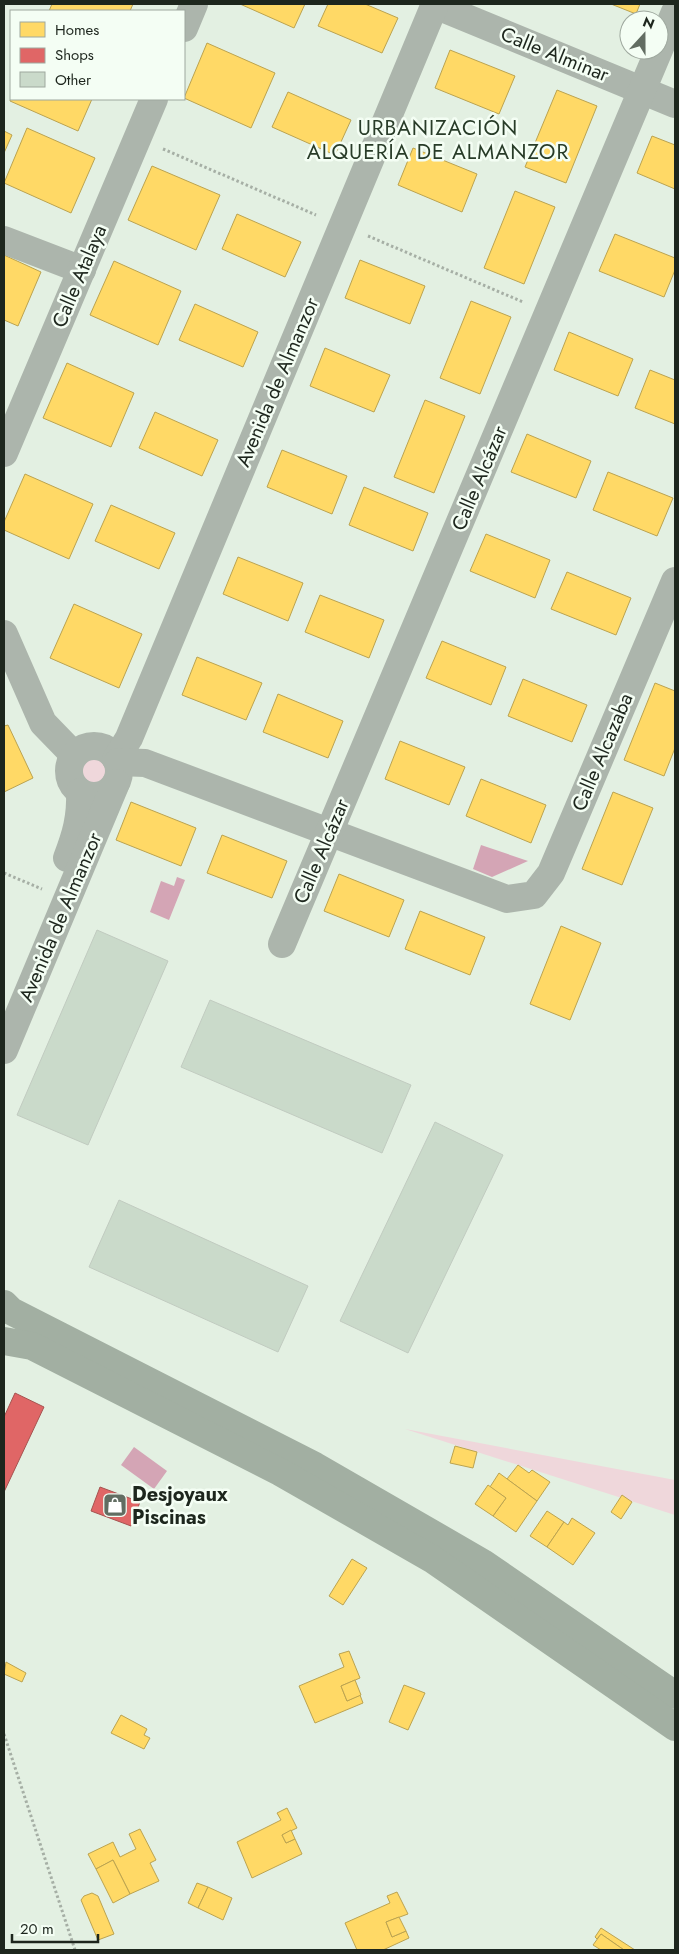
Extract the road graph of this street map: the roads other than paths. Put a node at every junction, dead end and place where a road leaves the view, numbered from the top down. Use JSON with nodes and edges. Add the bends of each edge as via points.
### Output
{"nodes":[{"id":1,"x":194,"y":4,"type":"edge"},
{"id":2,"x":435,"y":4,"type":"edge"},
{"id":3,"x":675,"y":12,"type":"edge"},
{"id":4,"x":185,"y":26,"type":"edge"},
{"id":5,"x":643,"y":90,"type":"junction"},
{"id":6,"x":154,"y":100,"type":"edge"},
{"id":7,"x":675,"y":104,"type":"edge"},
{"id":8,"x":4,"y":240,"type":"edge"},
{"id":9,"x":82,"y":270,"type":"junction"},
{"id":10,"x":4,"y":454,"type":"edge"},
{"id":11,"x":675,"y":581,"type":"edge"},
{"id":12,"x":4,"y":634,"type":"edge"},
{"id":13,"x":74,"y":755,"type":"junction"},
{"id":14,"x":117,"y":768,"type":"junction"},
{"id":15,"x":80,"y":792,"type":"junction"},
{"id":16,"x":328,"y":832,"type":"junction"},
{"id":17,"x":282,"y":944,"type":"dead end"},
{"id":18,"x":4,"y":1008,"type":"edge"},
{"id":19,"x":4,"y":1050,"type":"edge"},
{"id":20,"x":4,"y":1304,"type":"edge"},
{"id":21,"x":4,"y":1342,"type":"edge"},
{"id":22,"x":675,"y":1695,"type":"edge"},
{"id":23,"x":675,"y":1727,"type":"edge"}],
"edges":[{"from":1,"to":4,"type":"street"},
{"from":2,"to":5,"type":"street","name":"Calle Alminar"},
{"from":2,"to":14,"type":"street","name":"Avenida de Almanzor"},
{"from":3,"to":5,"type":"street","name":"Calle Alcázar"},
{"from":5,"to":7,"type":"street","name":"Calle Alminar"},
{"from":5,"to":16,"type":"street","name":"Calle Alcázar"},
{"from":6,"to":9,"type":"street","name":"Calle Atalaya"},
{"from":8,"to":9,"type":"street"},
{"from":9,"to":10,"type":"street","name":"Calle Atalaya"},
{"from":11,"to":16,"type":"street","name":"Calle Alcazaba","via":[[551,874],[534,895],[507,899]]},
{"from":12,"to":13,"type":"street","via":[[43,723]]},
{"from":13,"to":14,"type":"street","via":[[80,749],[96,746],[111,752]]},
{"from":13,"to":15,"type":"street","via":[[68,771],[74,787]]},
{"from":14,"to":15,"type":"street","via":[[111,790],[96,796]]},
{"from":14,"to":16,"type":"street","via":[[145,763]]},
{"from":14,"to":19,"type":"street","name":"Avenida de Almanzor"},
{"from":15,"to":18,"type":"street","name":"Avenida de Almanzor","via":[[81,814],[76,836]]},
{"from":16,"to":17,"type":"street","name":"Calle Alcázar"},
{"from":20,"to":22,"type":"main road","via":[[11,1311],[315,1466],[483,1563]]},
{"from":21,"to":23,"type":"main road","via":[[32,1346],[280,1472],[432,1559]]}]}
